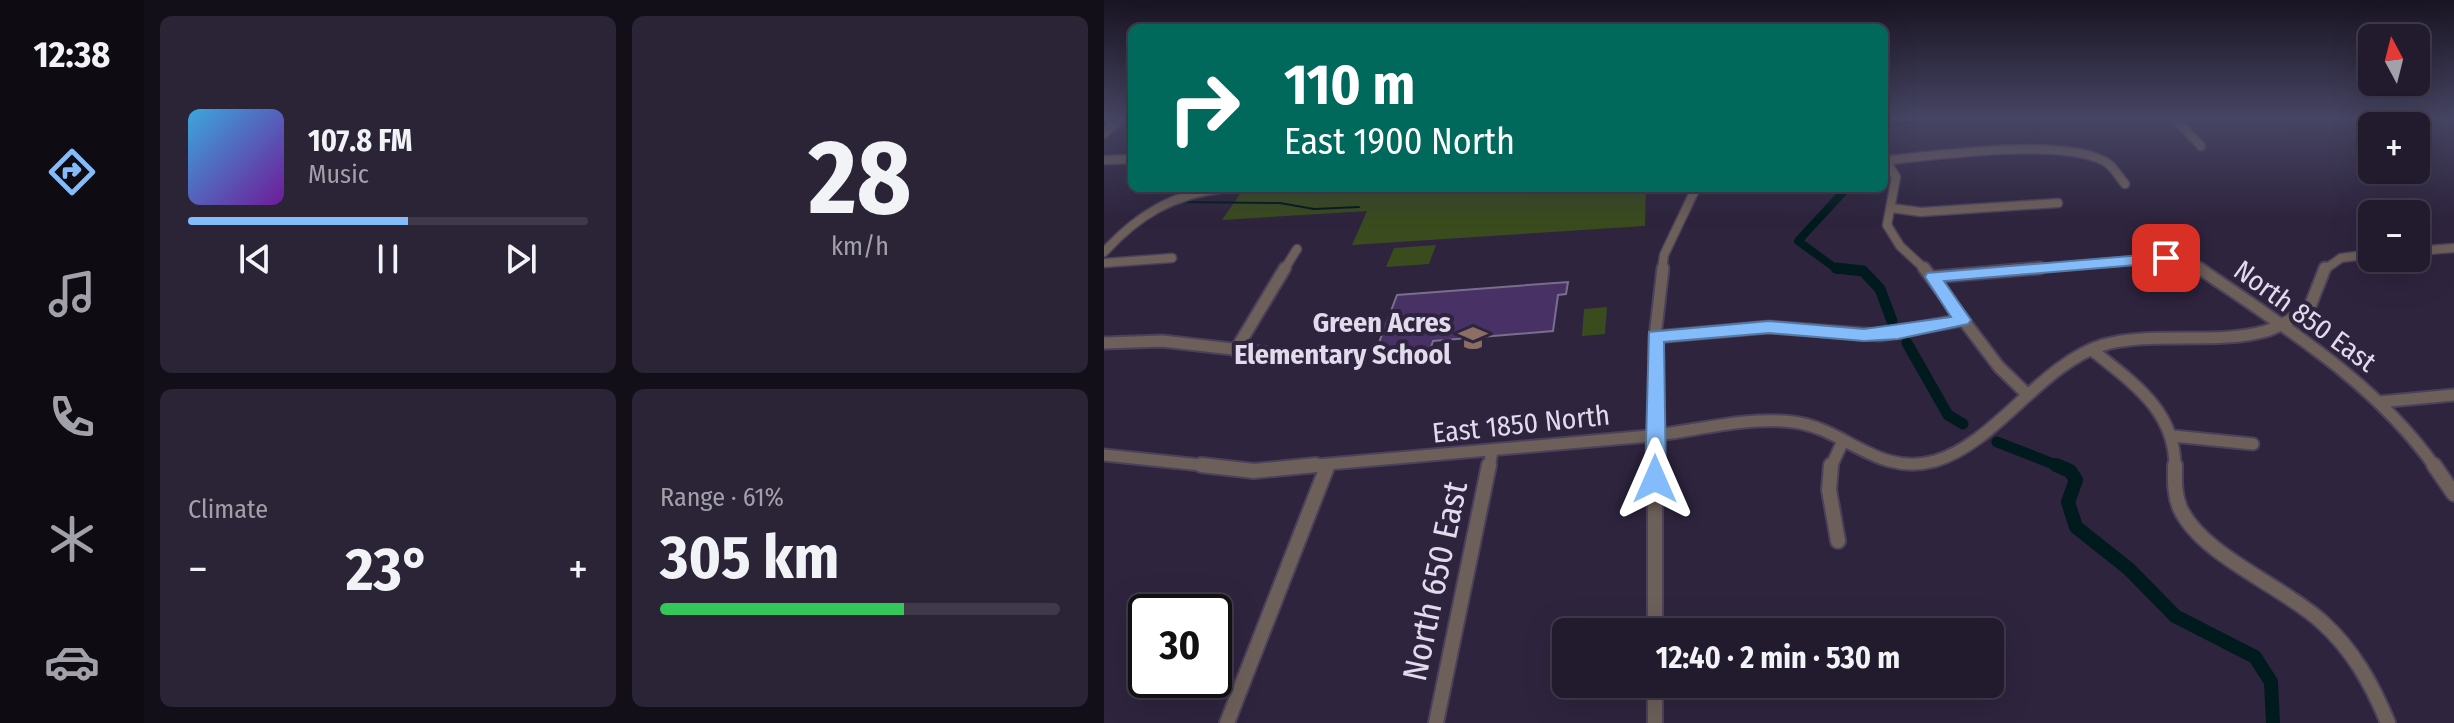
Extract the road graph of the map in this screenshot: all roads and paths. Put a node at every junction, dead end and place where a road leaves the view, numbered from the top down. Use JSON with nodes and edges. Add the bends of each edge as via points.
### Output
{"nodes":[{"id":1,"x":1960,"y":152,"type":"edge"},
{"id":2,"x":2043,"y":152,"type":"edge"},
{"id":3,"x":1888,"y":158,"type":"edge"},
{"id":4,"x":1128,"y":159,"type":"edge"},
{"id":5,"x":1104,"y":160,"type":"edge"},
{"id":6,"x":1888,"y":163,"type":"edge"},
{"id":7,"x":2125,"y":184,"type":"dead end"},
{"id":8,"x":1202,"y":192,"type":"edge"},
{"id":9,"x":1694,"y":192,"type":"edge"},
{"id":10,"x":2058,"y":203,"type":"dead end"},
{"id":11,"x":1891,"y":208,"type":"junction"},
{"id":12,"x":2454,"y":248,"type":"edge"},
{"id":13,"x":1297,"y":249,"type":"dead end"},
{"id":14,"x":2430,"y":250,"type":"edge"},
{"id":15,"x":1104,"y":252,"type":"edge"},
{"id":16,"x":2358,"y":255,"type":"edge"},
{"id":17,"x":1172,"y":258,"type":"dead end"},
{"id":18,"x":1104,"y":263,"type":"edge"},
{"id":19,"x":1933,"y":277,"type":"junction"},
{"id":20,"x":1962,"y":320,"type":"junction"},
{"id":21,"x":2279,"y":325,"type":"junction"},
{"id":22,"x":1655,"y":337,"type":"junction"},
{"id":23,"x":1104,"y":343,"type":"edge"},
{"id":24,"x":2092,"y":350,"type":"junction"},
{"id":25,"x":1235,"y":351,"type":"junction"},
{"id":26,"x":1303,"y":357,"type":"dead end"},
{"id":27,"x":2028,"y":395,"type":"junction"},
{"id":28,"x":2454,"y":395,"type":"edge"},
{"id":29,"x":2379,"y":402,"type":"junction"},
{"id":30,"x":1655,"y":435,"type":"junction"},
{"id":31,"x":2173,"y":436,"type":"junction"},
{"id":32,"x":1842,"y":443,"type":"junction"},
{"id":33,"x":2253,"y":444,"type":"dead end"},
{"id":34,"x":1492,"y":451,"type":"junction"},
{"id":35,"x":1104,"y":455,"type":"edge"},
{"id":36,"x":1327,"y":467,"type":"junction"},
{"id":37,"x":2454,"y":494,"type":"edge"},
{"id":38,"x":1838,"y":541,"type":"dead end"},
{"id":39,"x":1655,"y":618,"type":"edge"},
{"id":40,"x":1655,"y":698,"type":"edge"},
{"id":41,"x":1227,"y":723,"type":"edge"},
{"id":42,"x":1436,"y":723,"type":"edge"},
{"id":43,"x":1655,"y":723,"type":"edge"},
{"id":44,"x":2388,"y":723,"type":"edge"}],
"edges":[{"from":1,"to":3,"type":"street"},
{"from":2,"to":7,"type":"street","via":[[2084,154],[2107,162]]},
{"from":4,"to":5,"type":"street"},
{"from":6,"to":11,"type":"street","via":[[1898,187]]},
{"from":8,"to":15,"type":"street","via":[[1174,197],[1133,220]]},
{"from":9,"to":22,"type":"street","via":[[1664,255]]},
{"from":10,"to":11,"type":"street","via":[[1921,212]]},
{"from":11,"to":19,"type":"street","via":[[1887,226],[1893,237]]},
{"from":12,"to":14,"type":"street"},
{"from":13,"to":25,"type":"street"},
{"from":16,"to":21,"type":"street","via":[[2327,263],[2318,275],[2309,309]]},
{"from":17,"to":18,"type":"street"},
{"from":19,"to":20,"type":"street"},
{"from":19,"to":21,"type":"street","name":"North 850 East","via":[[2166,258],[2194,265]]},
{"from":20,"to":22,"type":"street","via":[[1880,335],[1769,327]]},
{"from":20,"to":27,"type":"street","via":[[1991,362]]},
{"from":21,"to":24,"type":"street","name":"East 1850 North","via":[[2266,331],[2120,342]]},
{"from":21,"to":29,"type":"street","name":"North 850 East","via":[[2333,361]]},
{"from":22,"to":30,"type":"street"},
{"from":23,"to":25,"type":"street","via":[[1162,341]]},
{"from":24,"to":27,"type":"street","name":"East 1850 North"},
{"from":24,"to":31,"type":"street","via":[[2158,409]]},
{"from":25,"to":26,"type":"street"},
{"from":27,"to":32,"type":"street","name":"East 1850 North","via":[[1960,450],[1936,461],[1886,463]]},
{"from":28,"to":29,"type":"street"},
{"from":29,"to":37,"type":"street","name":"North 850 East"},
{"from":30,"to":32,"type":"street","name":"East 1850 North","via":[[1795,422]]},
{"from":30,"to":34,"type":"street","name":"East 1850 North"},
{"from":30,"to":39,"type":"street"},
{"from":31,"to":33,"type":"street"},
{"from":31,"to":44,"type":"street","via":[[2172,484],[2188,521],[2205,539],[2320,616],[2360,664]]},
{"from":32,"to":38,"type":"street","via":[[1830,457],[1828,475]]},
{"from":34,"to":36,"type":"street","name":"East 1850 North"},
{"from":34,"to":42,"type":"street","name":"North 650 East"},
{"from":35,"to":36,"type":"street","name":"East 1850 North","via":[[1254,471]]},
{"from":36,"to":41,"type":"street"},
{"from":40,"to":43,"type":"street"}]}
